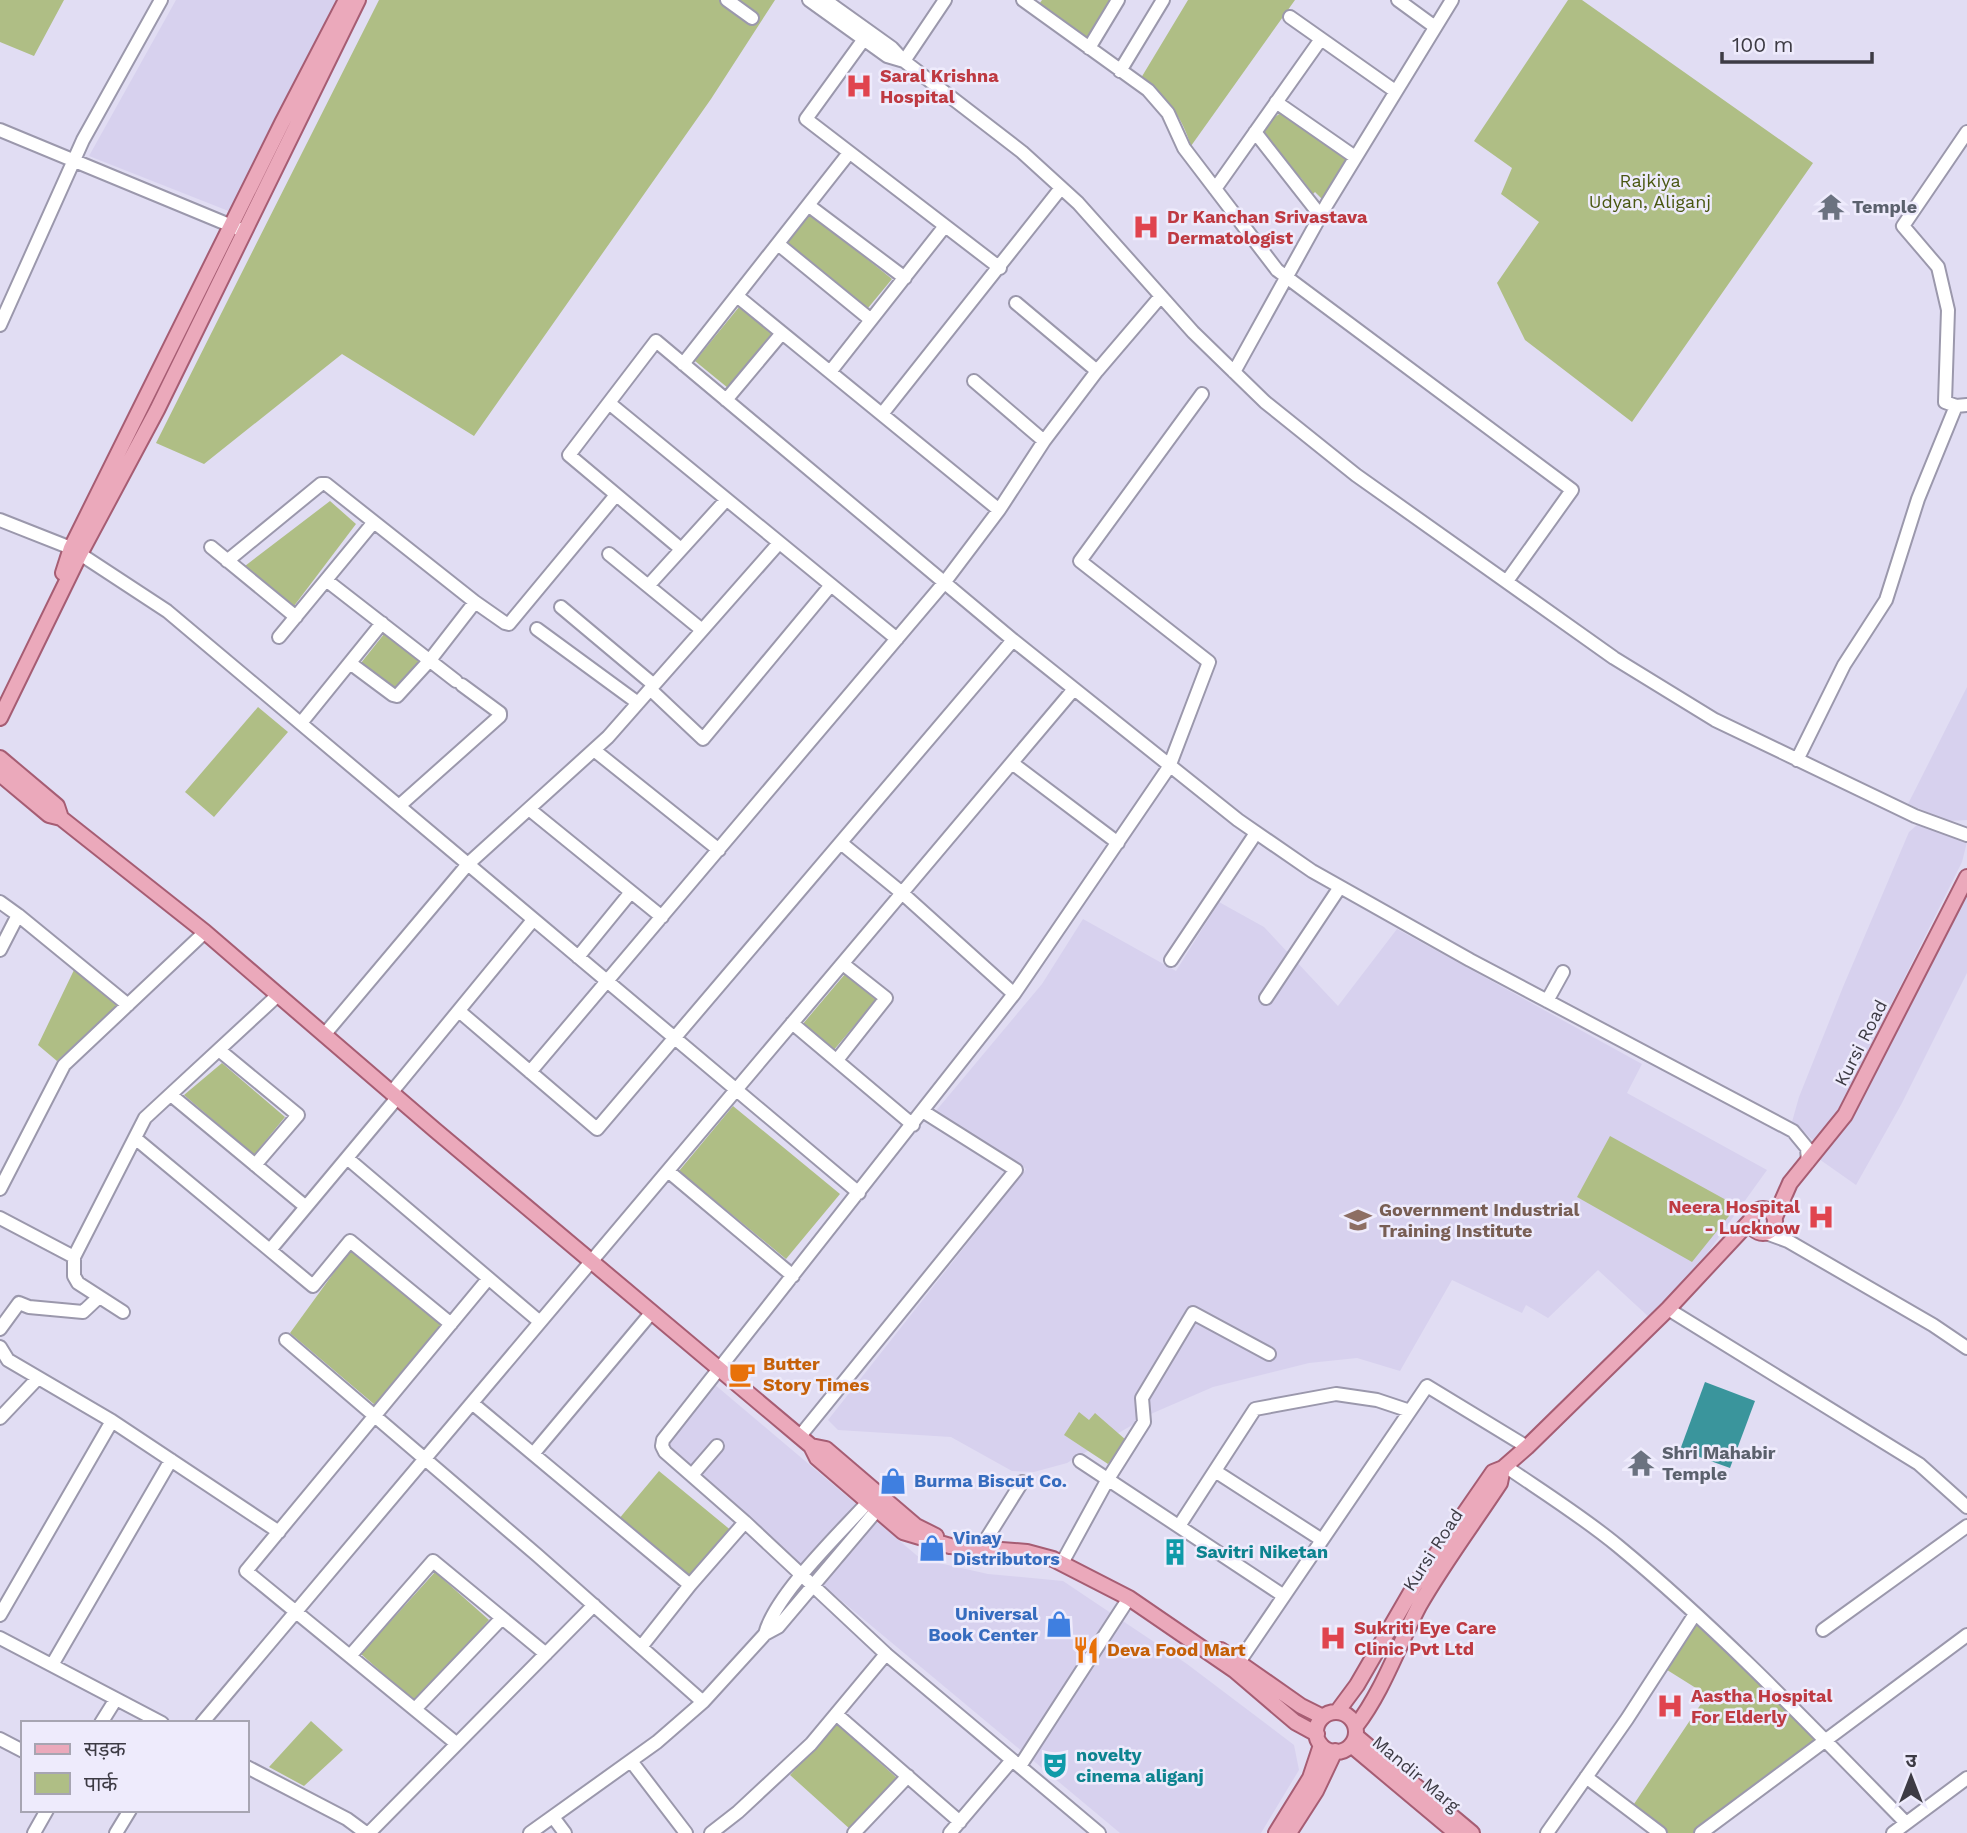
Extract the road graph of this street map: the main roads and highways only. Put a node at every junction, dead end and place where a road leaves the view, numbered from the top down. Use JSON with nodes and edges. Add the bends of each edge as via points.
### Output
{"nodes":[{"id":1,"x":346,"y":0,"type":"edge"},
{"id":2,"x":358,"y":0,"type":"edge"},
{"id":3,"x":237,"y":229,"type":"junction"},
{"id":4,"x":76,"y":551,"type":"junction"},
{"id":5,"x":0,"y":696,"type":"edge"},
{"id":6,"x":0,"y":718,"type":"edge"},
{"id":7,"x":0,"y":758,"type":"edge"},
{"id":8,"x":0,"y":774,"type":"edge"},
{"id":9,"x":61,"y":818,"type":"junction"},
{"id":10,"x":1967,"y":877,"type":"edge"},
{"id":11,"x":1504,"y":1467,"type":"junction"},
{"id":12,"x":876,"y":1503,"type":"junction"},
{"id":13,"x":1064,"y":1559,"type":"junction"},
{"id":14,"x":1330,"y":1714,"type":"junction"},
{"id":15,"x":1354,"y":1736,"type":"junction"},
{"id":16,"x":1324,"y":1743,"type":"junction"},
{"id":17,"x":1442,"y":1822,"type":"edge"},
{"id":18,"x":1276,"y":1833,"type":"edge"},
{"id":19,"x":1289,"y":1833,"type":"edge"},
{"id":20,"x":1456,"y":1833,"type":"edge"},
{"id":21,"x":1472,"y":1833,"type":"edge"}],
"edges":[{"from":1,"to":3,"type":"main road"},
{"from":2,"to":3,"type":"main road"},
{"from":3,"to":4,"type":"main road","via":[[157,410]]},
{"from":4,"to":5,"type":"main road"},
{"from":4,"to":6,"type":"main road"},
{"from":7,"to":9,"type":"main road","via":[[57,806]]},
{"from":8,"to":9,"type":"main road","via":[[49,815]]},
{"from":9,"to":12,"type":"main road","via":[[205,933],[806,1441],[825,1449]]},
{"from":10,"to":11,"type":"main road","name":"Kursi Road","via":[[1846,1115],[1764,1222],[1729,1241],[1668,1309]]},
{"from":11,"to":14,"type":"main road","name":"Kursi Road","via":[[1493,1472],[1415,1585],[1357,1685]]},
{"from":11,"to":15,"type":"main road","name":"Kursi Road","via":[[1500,1483],[1429,1589]]},
{"from":12,"to":13,"type":"main road","via":[[937,1537],[1029,1546]]},
{"from":12,"to":13,"type":"main road","via":[[904,1532],[927,1541]]},
{"from":13,"to":14,"type":"main road","via":[[1239,1662],[1301,1706]]},
{"from":13,"to":16,"type":"main road","via":[[1234,1670]]},
{"from":14,"to":15,"type":"main road","via":[[1352,1719]]},
{"from":14,"to":16,"type":"main road","via":[[1319,1722]]},
{"from":15,"to":16,"type":"main road","via":[[1343,1750]]},
{"from":15,"to":17,"type":"main road"},
{"from":16,"to":18,"type":"main road","via":[[1310,1778]]},
{"from":16,"to":19,"type":"main road","via":[[1316,1791]]},
{"from":17,"to":20,"type":"main road","name":"Mandir Marg"},
{"from":17,"to":21,"type":"main road"}]}
